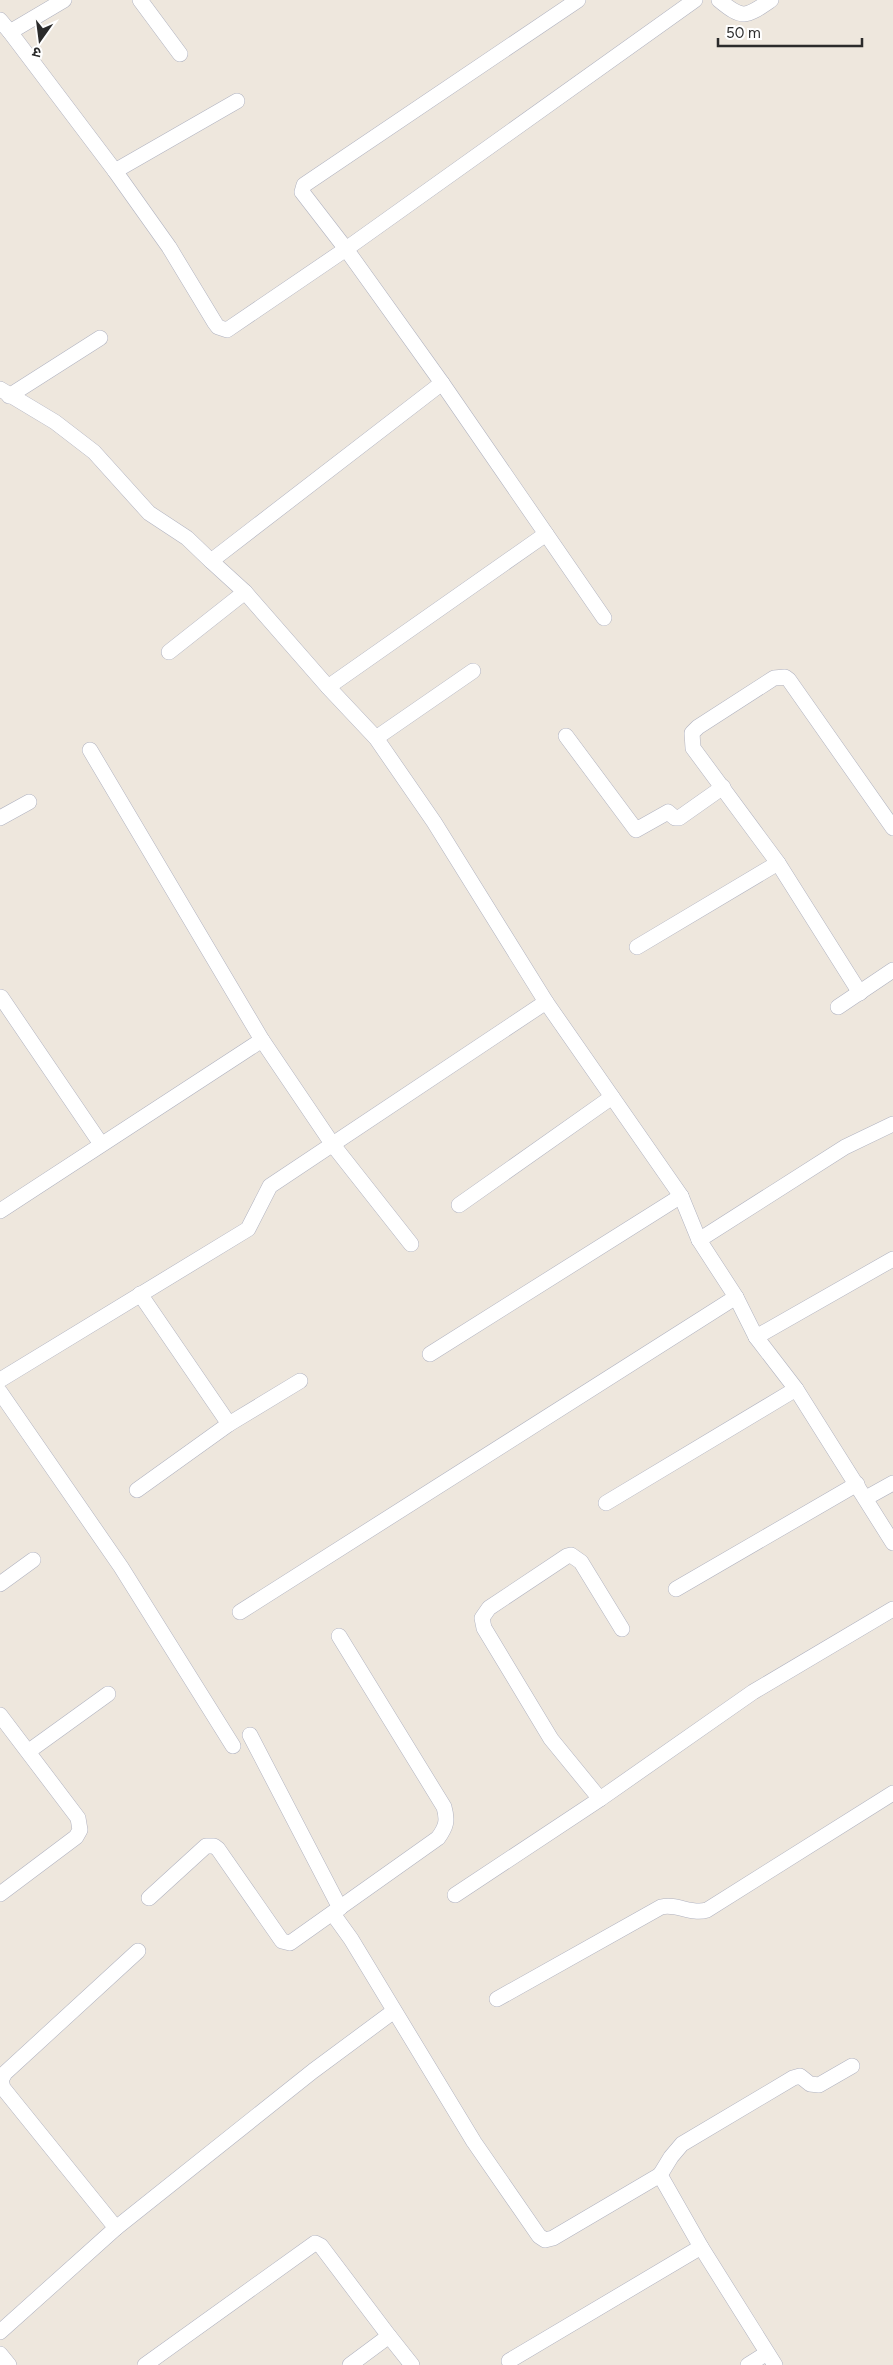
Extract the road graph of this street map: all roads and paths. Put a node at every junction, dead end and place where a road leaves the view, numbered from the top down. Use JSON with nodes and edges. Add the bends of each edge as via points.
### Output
{"nodes":[{"id":1,"x":64,"y":0,"type":"edge"},
{"id":2,"x":140,"y":0,"type":"edge"},
{"id":3,"x":578,"y":0,"type":"edge"},
{"id":4,"x":695,"y":0,"type":"edge"},
{"id":5,"x":719,"y":0,"type":"edge"},
{"id":6,"x":770,"y":0,"type":"edge"},
{"id":7,"x":0,"y":20,"type":"edge"},
{"id":8,"x":10,"y":32,"type":"junction"},
{"id":9,"x":180,"y":54,"type":"dead end"},
{"id":10,"x":237,"y":101,"type":"dead end"},
{"id":11,"x":115,"y":171,"type":"junction"},
{"id":12,"x":346,"y":249,"type":"junction"},
{"id":13,"x":100,"y":338,"type":"dead end"},
{"id":14,"x":442,"y":383,"type":"junction"},
{"id":15,"x":4,"y":392,"type":"edge"},
{"id":16,"x":546,"y":534,"type":"junction"},
{"id":17,"x":211,"y":561,"type":"junction"},
{"id":18,"x":245,"y":592,"type":"junction"},
{"id":19,"x":604,"y":618,"type":"dead end"},
{"id":20,"x":170,"y":652,"type":"dead end"},
{"id":21,"x":473,"y":671,"type":"dead end"},
{"id":22,"x":328,"y":687,"type":"junction"},
{"id":23,"x":566,"y":736,"type":"dead end"},
{"id":24,"x":376,"y":738,"type":"junction"},
{"id":25,"x":90,"y":750,"type":"dead end"},
{"id":26,"x":723,"y":787,"type":"junction"},
{"id":27,"x":29,"y":802,"type":"dead end"},
{"id":28,"x":0,"y":818,"type":"edge"},
{"id":29,"x":893,"y":828,"type":"edge"},
{"id":30,"x":778,"y":863,"type":"junction"},
{"id":31,"x":637,"y":947,"type":"dead end"},
{"id":32,"x":893,"y":970,"type":"edge"},
{"id":33,"x":860,"y":993,"type":"junction"},
{"id":34,"x":1,"y":997,"type":"dead end"},
{"id":35,"x":546,"y":1002,"type":"junction"},
{"id":36,"x":838,"y":1007,"type":"dead end"},
{"id":37,"x":262,"y":1040,"type":"junction"},
{"id":38,"x":612,"y":1097,"type":"junction"},
{"id":39,"x":893,"y":1124,"type":"edge"},
{"id":40,"x":101,"y":1144,"type":"junction"},
{"id":41,"x":333,"y":1145,"type":"junction"},
{"id":42,"x":681,"y":1196,"type":"junction"},
{"id":43,"x":459,"y":1205,"type":"dead end"},
{"id":44,"x":0,"y":1211,"type":"edge"},
{"id":45,"x":698,"y":1240,"type":"junction"},
{"id":46,"x":411,"y":1244,"type":"dead end"},
{"id":47,"x":893,"y":1259,"type":"edge"},
{"id":48,"x":140,"y":1294,"type":"junction"},
{"id":49,"x":736,"y":1297,"type":"junction"},
{"id":50,"x":756,"y":1338,"type":"junction"},
{"id":51,"x":430,"y":1354,"type":"dead end"},
{"id":52,"x":0,"y":1380,"type":"edge"},
{"id":53,"x":300,"y":1381,"type":"dead end"},
{"id":54,"x":796,"y":1389,"type":"junction"},
{"id":55,"x":0,"y":1392,"type":"edge"},
{"id":56,"x":229,"y":1424,"type":"junction"},
{"id":57,"x":893,"y":1483,"type":"edge"},
{"id":58,"x":857,"y":1484,"type":"junction"},
{"id":59,"x":137,"y":1490,"type":"dead end"},
{"id":60,"x":866,"y":1498,"type":"junction"},
{"id":61,"x":606,"y":1503,"type":"dead end"},
{"id":62,"x":893,"y":1543,"type":"edge"},
{"id":63,"x":33,"y":1560,"type":"dead end"},
{"id":64,"x":0,"y":1584,"type":"edge"},
{"id":65,"x":676,"y":1589,"type":"dead end"},
{"id":66,"x":893,"y":1609,"type":"edge"},
{"id":67,"x":240,"y":1612,"type":"dead end"},
{"id":68,"x":622,"y":1629,"type":"dead end"},
{"id":69,"x":339,"y":1636,"type":"dead end"},
{"id":70,"x":108,"y":1694,"type":"dead end"},
{"id":71,"x":0,"y":1715,"type":"edge"},
{"id":72,"x":250,"y":1736,"type":"dead end"},
{"id":73,"x":233,"y":1746,"type":"dead end"},
{"id":74,"x":29,"y":1751,"type":"junction"},
{"id":75,"x":893,"y":1793,"type":"edge"},
{"id":76,"x":600,"y":1799,"type":"junction"},
{"id":77,"x":0,"y":1894,"type":"edge"},
{"id":78,"x":455,"y":1895,"type":"dead end"},
{"id":79,"x":149,"y":1898,"type":"dead end"},
{"id":80,"x":337,"y":1911,"type":"junction"},
{"id":81,"x":138,"y":1951,"type":"dead end"},
{"id":82,"x":497,"y":1999,"type":"dead end"},
{"id":83,"x":394,"y":2011,"type":"junction"},
{"id":84,"x":852,"y":2066,"type":"dead end"},
{"id":85,"x":660,"y":2175,"type":"junction"},
{"id":86,"x":116,"y":2228,"type":"junction"},
{"id":87,"x":701,"y":2247,"type":"junction"},
{"id":88,"x":0,"y":2332,"type":"edge"},
{"id":89,"x":389,"y":2336,"type":"junction"},
{"id":90,"x":0,"y":2354,"type":"edge"},
{"id":91,"x":771,"y":2359,"type":"edge"},
{"id":92,"x":509,"y":2361,"type":"dead end"},
{"id":93,"x":9,"y":2365,"type":"edge"},
{"id":94,"x":145,"y":2365,"type":"edge"},
{"id":95,"x":350,"y":2365,"type":"edge"},
{"id":96,"x":412,"y":2365,"type":"edge"},
{"id":97,"x":748,"y":2365,"type":"edge"}],
"edges":[{"from":1,"to":8,"type":"street"},
{"from":2,"to":9,"type":"street"},
{"from":3,"to":12,"type":"street","via":[[304,185],[303,194]]},
{"from":4,"to":12,"type":"street"},
{"from":5,"to":6,"type":"street","via":[[741,15]]},
{"from":7,"to":8,"type":"street"},
{"from":8,"to":11,"type":"street"},
{"from":10,"to":11,"type":"street"},
{"from":11,"to":12,"type":"street","via":[[222,330],[232,328]]},
{"from":12,"to":14,"type":"street"},
{"from":13,"to":15,"type":"street"},
{"from":14,"to":16,"type":"street"},
{"from":14,"to":17,"type":"street"},
{"from":15,"to":17,"type":"street","via":[[54,422],[94,452],[149,513],[187,538]]},
{"from":16,"to":19,"type":"street"},
{"from":16,"to":22,"type":"street"},
{"from":17,"to":18,"type":"street"},
{"from":18,"to":20,"type":"street"},
{"from":18,"to":22,"type":"street"},
{"from":21,"to":24,"type":"street"},
{"from":22,"to":24,"type":"street"},
{"from":23,"to":26,"type":"street","via":[[636,830],[668,812],[679,818]]},
{"from":24,"to":35,"type":"street","via":[[434,822]]},
{"from":25,"to":37,"type":"street"},
{"from":26,"to":29,"type":"street","via":[[694,748],[692,733],[774,678],[785,677]]},
{"from":26,"to":30,"type":"street"},
{"from":27,"to":28,"type":"street"},
{"from":30,"to":31,"type":"street"},
{"from":30,"to":33,"type":"street"},
{"from":32,"to":33,"type":"street"},
{"from":33,"to":36,"type":"street"},
{"from":34,"to":40,"type":"street"},
{"from":35,"to":38,"type":"street"},
{"from":35,"to":41,"type":"street"},
{"from":37,"to":40,"type":"street"},
{"from":37,"to":41,"type":"street"},
{"from":38,"to":42,"type":"street"},
{"from":38,"to":43,"type":"street"},
{"from":39,"to":45,"type":"street","via":[[845,1147]]},
{"from":40,"to":44,"type":"street"},
{"from":41,"to":46,"type":"street"},
{"from":41,"to":48,"type":"street","via":[[270,1186],[248,1228]]},
{"from":42,"to":45,"type":"street"},
{"from":42,"to":51,"type":"street"},
{"from":45,"to":49,"type":"street"},
{"from":47,"to":50,"type":"street"},
{"from":48,"to":52,"type":"street"},
{"from":48,"to":56,"type":"street"},
{"from":49,"to":50,"type":"street"},
{"from":49,"to":67,"type":"street"},
{"from":50,"to":54,"type":"street"},
{"from":53,"to":56,"type":"street"},
{"from":54,"to":58,"type":"street"},
{"from":54,"to":61,"type":"street"},
{"from":55,"to":73,"type":"street","via":[[121,1567]]},
{"from":56,"to":59,"type":"street"},
{"from":57,"to":60,"type":"street"},
{"from":58,"to":60,"type":"street"},
{"from":58,"to":65,"type":"street"},
{"from":60,"to":62,"type":"street"},
{"from":63,"to":64,"type":"street"},
{"from":66,"to":76,"type":"street","via":[[754,1692]]},
{"from":68,"to":76,"type":"street","via":[[581,1562],[571,1555],[488,1608],[482,1618],[484,1628],[551,1739]]},
{"from":69,"to":80,"type":"street","via":[[444,1807],[447,1823],[438,1838]]},
{"from":70,"to":74,"type":"street"},
{"from":71,"to":74,"type":"street"},
{"from":72,"to":80,"type":"street"},
{"from":74,"to":77,"type":"street","via":[[78,1818],[80,1830],[76,1837]]},
{"from":75,"to":82,"type":"street","via":[[707,1910],[700,1912],[675,1905],[661,1907]]},
{"from":76,"to":78,"type":"street"},
{"from":79,"to":80,"type":"street","via":[[206,1846],[214,1846],[286,1943],[294,1942]]},
{"from":80,"to":83,"type":"street"},
{"from":81,"to":86,"type":"street","via":[[5,2072],[1,2080],[3,2088]]},
{"from":83,"to":85,"type":"street","via":[[474,2142],[542,2239],[553,2238]]},
{"from":83,"to":86,"type":"street","via":[[313,2071]]},
{"from":84,"to":85,"type":"street","via":[[819,2085],[810,2084],[800,2076],[793,2078],[682,2144]]},
{"from":85,"to":87,"type":"street"},
{"from":86,"to":88,"type":"street"},
{"from":87,"to":91,"type":"street"},
{"from":87,"to":92,"type":"street"},
{"from":89,"to":94,"type":"street","via":[[321,2246],[315,2243]]},
{"from":89,"to":95,"type":"street"},
{"from":89,"to":96,"type":"street"},
{"from":90,"to":93,"type":"street"},
{"from":91,"to":97,"type":"street"}]}
